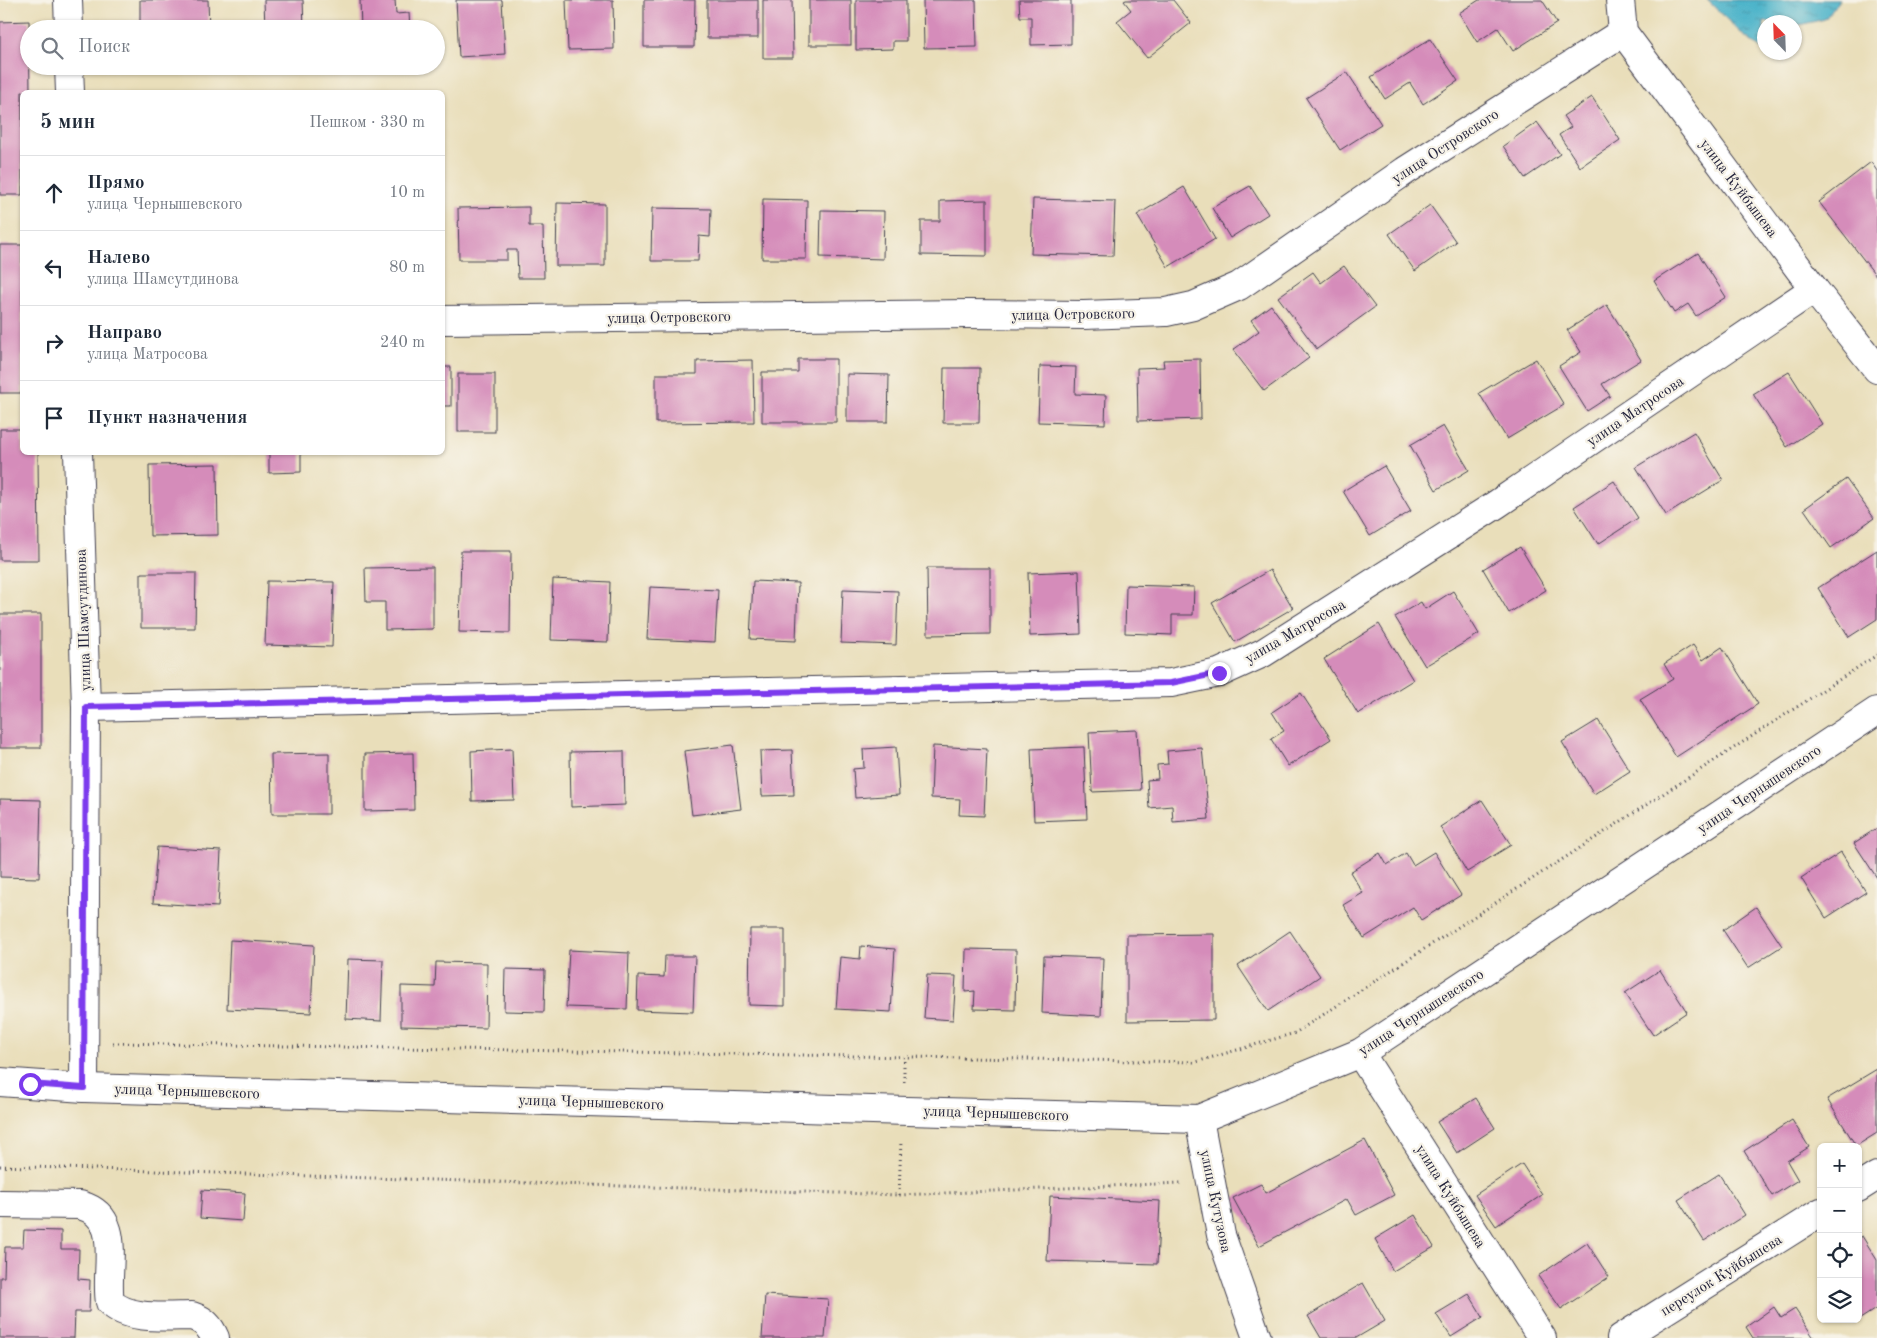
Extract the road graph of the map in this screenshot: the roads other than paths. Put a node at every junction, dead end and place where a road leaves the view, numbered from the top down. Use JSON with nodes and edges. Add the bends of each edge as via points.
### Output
{"nodes":[{"id":1,"x":68,"y":0,"type":"edge"},
{"id":2,"x":1620,"y":0,"type":"edge"},
{"id":3,"x":68,"y":20,"type":"edge"},
{"id":4,"x":1623,"y":32,"type":"junction"},
{"id":5,"x":69,"y":75,"type":"edge"},
{"id":6,"x":70,"y":90,"type":"edge"},
{"id":7,"x":1814,"y":289,"type":"junction"},
{"id":8,"x":445,"y":320,"type":"edge"},
{"id":9,"x":1877,"y":368,"type":"edge"},
{"id":10,"x":78,"y":455,"type":"edge"},
{"id":11,"x":86,"y":707,"type":"junction"},
{"id":12,"x":1877,"y":711,"type":"edge"},
{"id":13,"x":1360,"y":1053,"type":"junction"},
{"id":14,"x":0,"y":1082,"type":"edge"},
{"id":15,"x":84,"y":1088,"type":"junction"},
{"id":16,"x":1199,"y":1119,"type":"junction"},
{"id":17,"x":1877,"y":1176,"type":"edge"},
{"id":18,"x":1862,"y":1185,"type":"edge"},
{"id":19,"x":0,"y":1204,"type":"edge"},
{"id":20,"x":1817,"y":1215,"type":"edge"},
{"id":21,"x":214,"y":1338,"type":"edge"},
{"id":22,"x":1257,"y":1338,"type":"edge"},
{"id":23,"x":1542,"y":1338,"type":"edge"},
{"id":24,"x":1621,"y":1338,"type":"edge"}],
"edges":[{"from":1,"to":3,"type":"street"},
{"from":2,"to":4,"type":"street"},
{"from":4,"to":7,"type":"street","name":"улица Куйбышева"},
{"from":4,"to":8,"type":"street","name":"улица Островского","via":[[1405,171],[1240,286],[1193,306],[1166,312],[1084,315]]},
{"from":5,"to":6,"type":"street"},
{"from":7,"to":9,"type":"street","name":"улица Куйбышева"},
{"from":7,"to":11,"type":"street","name":"улица Матросова","via":[[1498,504],[1263,653],[1219,673],[1171,683]]},
{"from":10,"to":11,"type":"street","name":"улица Шамсутдинова"},
{"from":11,"to":15,"type":"street","name":"улица Шамсутдинова"},
{"from":12,"to":13,"type":"street","name":"улица Чернышевского"},
{"from":13,"to":16,"type":"street","name":"улица Чернышевского"},
{"from":13,"to":23,"type":"street","name":"улица Куйбышева"},
{"from":14,"to":15,"type":"street","name":"улица Чернышевского"},
{"from":15,"to":16,"type":"street","name":"улица Чернышевского"},
{"from":16,"to":22,"type":"street","name":"улица Кутузова","via":[[1221,1235]]},
{"from":17,"to":18,"type":"street"},
{"from":19,"to":21,"type":"street","via":[[80,1205],[99,1213],[108,1228],[110,1302],[117,1308],[136,1314],[192,1316],[208,1325]]},
{"from":20,"to":24,"type":"street","name":"переулок Куйбышева"}]}
